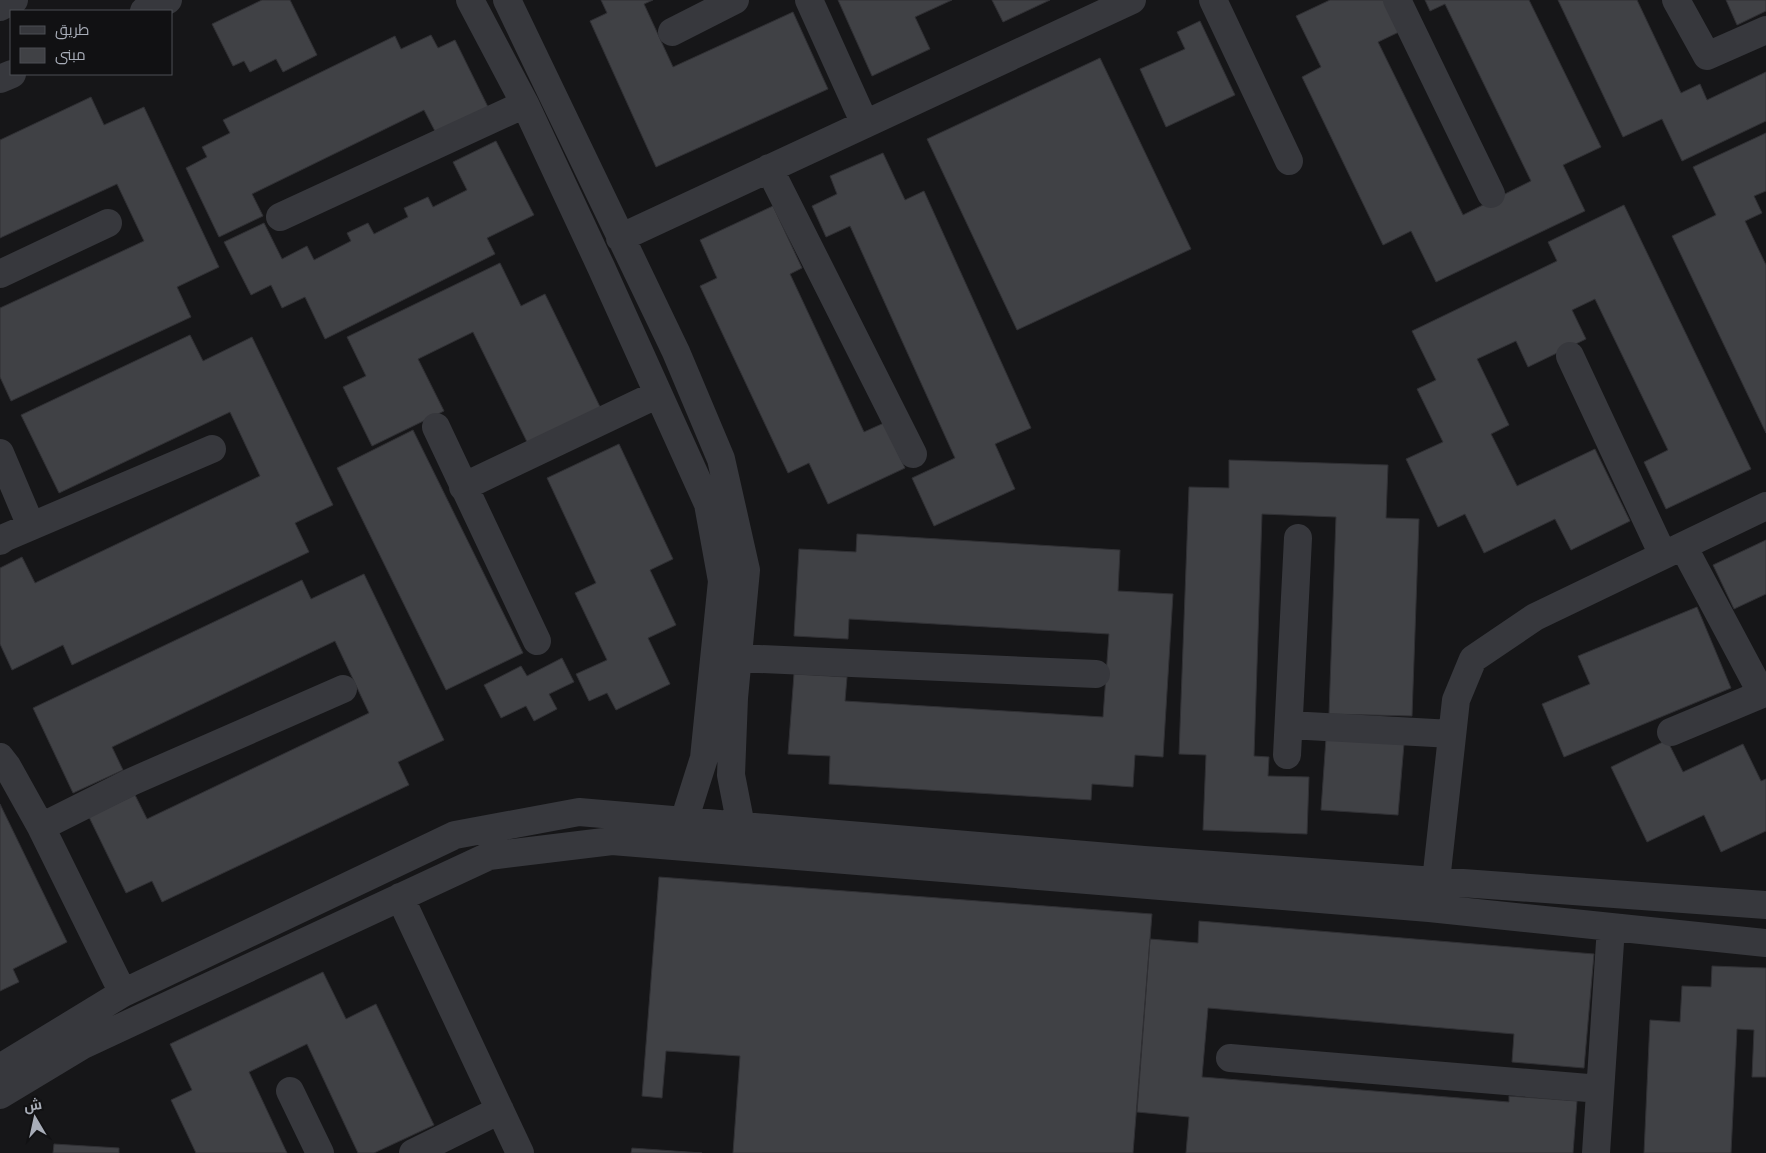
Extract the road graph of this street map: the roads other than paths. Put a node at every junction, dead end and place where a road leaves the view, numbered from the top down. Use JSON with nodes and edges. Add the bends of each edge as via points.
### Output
{"nodes":[{"id":1,"x":14,"y":0,"type":"edge"},
{"id":2,"x":168,"y":0,"type":"edge"},
{"id":3,"x":470,"y":0,"type":"edge"},
{"id":4,"x":507,"y":0,"type":"edge"},
{"id":5,"x":735,"y":0,"type":"edge"},
{"id":6,"x":809,"y":0,"type":"edge"},
{"id":7,"x":1213,"y":0,"type":"edge"},
{"id":8,"x":1397,"y":0,"type":"edge"},
{"id":9,"x":1676,"y":0,"type":"edge"},
{"id":10,"x":1129,"y":1,"type":"edge"},
{"id":11,"x":0,"y":7,"type":"edge"},
{"id":12,"x":146,"y":10,"type":"edge"},
{"id":13,"x":1766,"y":30,"type":"edge"},
{"id":14,"x":672,"y":32,"type":"dead end"},
{"id":15,"x":525,"y":104,"type":"junction"},
{"id":16,"x":864,"y":124,"type":"junction"},
{"id":17,"x":1289,"y":161,"type":"dead end"},
{"id":18,"x":769,"y":168,"type":"junction"},
{"id":19,"x":1491,"y":194,"type":"dead end"},
{"id":20,"x":280,"y":217,"type":"dead end"},
{"id":21,"x":108,"y":223,"type":"dead end"},
{"id":22,"x":620,"y":238,"type":"junction"},
{"id":23,"x":0,"y":274,"type":"edge"},
{"id":24,"x":1570,"y":356,"type":"dead end"},
{"id":25,"x":658,"y":394,"type":"junction"},
{"id":26,"x":436,"y":427,"type":"dead end"},
{"id":27,"x":212,"y":448,"type":"dead end"},
{"id":28,"x":0,"y":453,"type":"edge"},
{"id":29,"x":913,"y":454,"type":"dead end"},
{"id":30,"x":463,"y":486,"type":"junction"},
{"id":31,"x":1766,"y":506,"type":"edge"},
{"id":32,"x":31,"y":526,"type":"junction"},
{"id":33,"x":1298,"y":538,"type":"dead end"},
{"id":34,"x":0,"y":541,"type":"edge"},
{"id":35,"x":1673,"y":551,"type":"junction"},
{"id":36,"x":537,"y":641,"type":"dead end"},
{"id":37,"x":738,"y":658,"type":"junction"},
{"id":38,"x":1096,"y":674,"type":"dead end"},
{"id":39,"x":342,"y":689,"type":"dead end"},
{"id":40,"x":1289,"y":724,"type":"junction"},
{"id":41,"x":1671,"y":732,"type":"dead end"},
{"id":42,"x":1452,"y":734,"type":"junction"},
{"id":43,"x":1287,"y":755,"type":"dead end"},
{"id":44,"x":0,"y":757,"type":"edge"},
{"id":45,"x":684,"y":821,"type":"junction"},
{"id":46,"x":741,"y":826,"type":"junction"},
{"id":47,"x":41,"y":827,"type":"junction"},
{"id":48,"x":1436,"y":881,"type":"junction"},
{"id":49,"x":400,"y":897,"type":"junction"},
{"id":50,"x":1766,"y":905,"type":"edge"},
{"id":51,"x":1611,"y":927,"type":"junction"},
{"id":52,"x":1766,"y":943,"type":"edge"},
{"id":53,"x":123,"y":993,"type":"junction"},
{"id":54,"x":1230,"y":1058,"type":"dead end"},
{"id":55,"x":0,"y":1068,"type":"edge"},
{"id":56,"x":1600,"y":1089,"type":"junction"},
{"id":57,"x":290,"y":1091,"type":"dead end"},
{"id":58,"x":0,"y":1094,"type":"edge"},
{"id":59,"x":500,"y":1110,"type":"junction"},
{"id":60,"x":320,"y":1153,"type":"edge"},
{"id":61,"x":413,"y":1153,"type":"edge"},
{"id":62,"x":520,"y":1153,"type":"edge"},
{"id":63,"x":1596,"y":1153,"type":"edge"}],
"edges":[{"from":1,"to":11,"type":"street"},
{"from":2,"to":12,"type":"street"},
{"from":3,"to":15,"type":"street"},
{"from":4,"to":22,"type":"street"},
{"from":5,"to":14,"type":"street"},
{"from":6,"to":16,"type":"street"},
{"from":7,"to":17,"type":"street"},
{"from":8,"to":19,"type":"street"},
{"from":9,"to":13,"type":"street","via":[[1707,56]]},
{"from":10,"to":16,"type":"street"},
{"from":15,"to":20,"type":"street"},
{"from":15,"to":25,"type":"street"},
{"from":16,"to":18,"type":"street"},
{"from":18,"to":22,"type":"street"},
{"from":18,"to":29,"type":"street"},
{"from":21,"to":23,"type":"street"},
{"from":22,"to":37,"type":"street","via":[[676,352],[721,458],[746,570]]},
{"from":24,"to":35,"type":"street"},
{"from":25,"to":30,"type":"street"},
{"from":25,"to":45,"type":"street","via":[[708,504],[722,581],[704,758]]},
{"from":26,"to":30,"type":"street"},
{"from":27,"to":32,"type":"street"},
{"from":28,"to":32,"type":"street"},
{"from":30,"to":36,"type":"street"},
{"from":31,"to":35,"type":"street"},
{"from":32,"to":34,"type":"street"},
{"from":33,"to":40,"type":"street"},
{"from":35,"to":41,"type":"street","via":[[1762,694]]},
{"from":35,"to":42,"type":"street","via":[[1535,617],[1473,660],[1456,700]]},
{"from":37,"to":38,"type":"street"},
{"from":37,"to":46,"type":"street","via":[[731,776]]},
{"from":39,"to":47,"type":"street","via":[[131,782]]},
{"from":40,"to":42,"type":"street"},
{"from":40,"to":43,"type":"street"},
{"from":42,"to":48,"type":"street"},
{"from":44,"to":47,"type":"street"},
{"from":45,"to":46,"type":"street"},
{"from":45,"to":53,"type":"street","via":[[579,812],[455,835]]},
{"from":46,"to":48,"type":"street"},
{"from":47,"to":53,"type":"street"},
{"from":48,"to":50,"type":"street"},
{"from":49,"to":51,"type":"street","via":[[489,856],[612,840],[1419,907]]},
{"from":49,"to":58,"type":"street","via":[[83,1045]]},
{"from":49,"to":59,"type":"street"},
{"from":51,"to":52,"type":"street"},
{"from":51,"to":56,"type":"street"},
{"from":53,"to":55,"type":"street"},
{"from":54,"to":56,"type":"street"},
{"from":56,"to":63,"type":"street"},
{"from":57,"to":60,"type":"street"},
{"from":59,"to":61,"type":"street"},
{"from":59,"to":62,"type":"street"}]}
